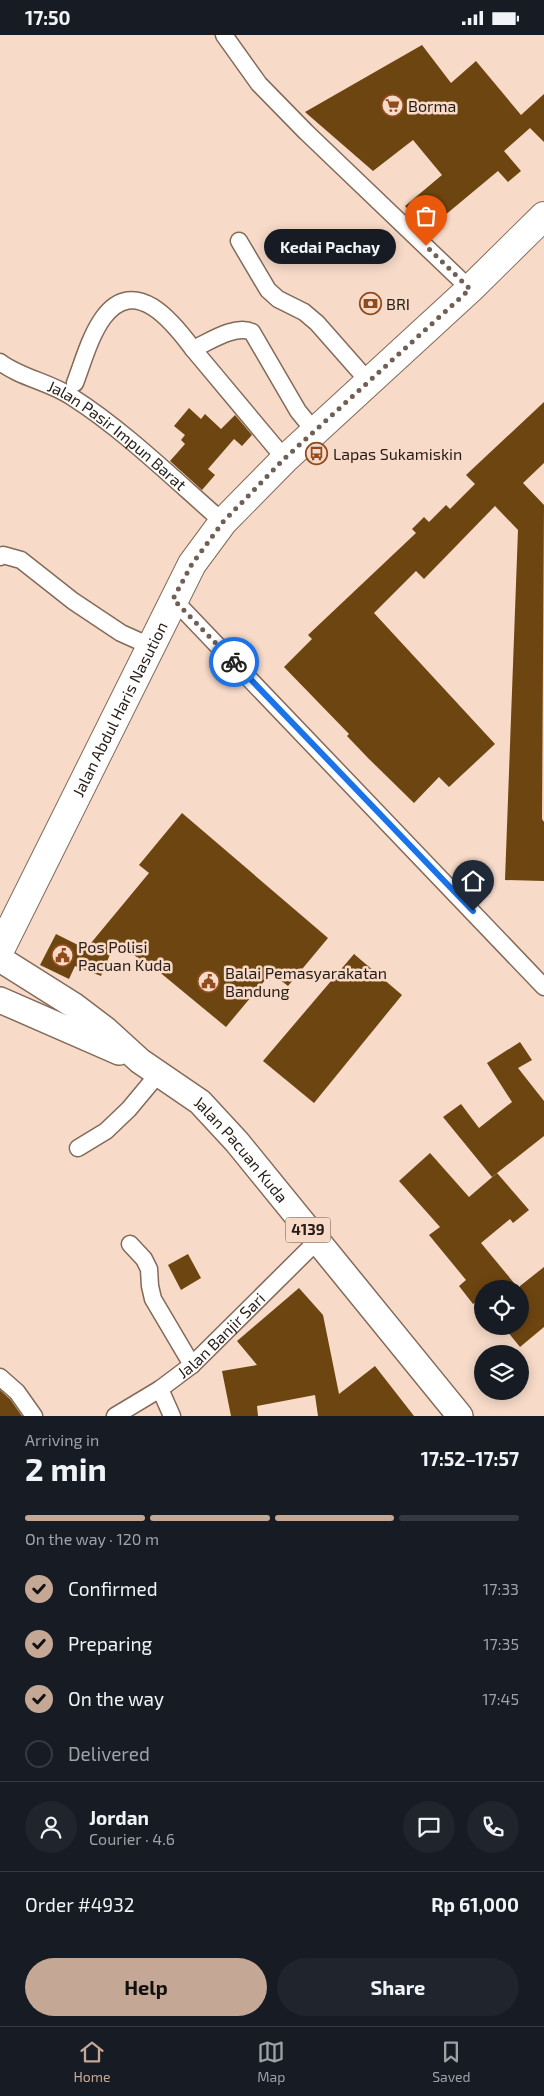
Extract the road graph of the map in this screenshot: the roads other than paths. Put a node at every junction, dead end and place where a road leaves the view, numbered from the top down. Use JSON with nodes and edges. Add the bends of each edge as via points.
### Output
{"nodes":[{"id":1,"x":224,"y":35,"type":"edge"},
{"id":2,"x":544,"y":216,"type":"edge"},
{"id":3,"x":239,"y":241,"type":"dead end"},
{"id":4,"x":470,"y":289,"type":"junction"},
{"id":5,"x":193,"y":349,"type":"junction"},
{"id":6,"x":1,"y":365,"type":"edge"},
{"id":7,"x":369,"y":382,"type":"junction"},
{"id":8,"x":75,"y":383,"type":"dead end"},
{"id":9,"x":315,"y":432,"type":"junction"},
{"id":10,"x":284,"y":459,"type":"junction"},
{"id":11,"x":223,"y":522,"type":"junction"},
{"id":12,"x":0,"y":557,"type":"edge"},
{"id":13,"x":173,"y":599,"type":"junction"},
{"id":14,"x":150,"y":646,"type":"junction"},
{"id":15,"x":0,"y":950,"type":"edge"},
{"id":16,"x":0,"y":959,"type":"edge"},
{"id":17,"x":544,"y":987,"type":"edge"},
{"id":18,"x":0,"y":1000,"type":"edge"},
{"id":19,"x":149,"y":1067,"type":"junction"},
{"id":20,"x":78,"y":1148,"type":"dead end"},
{"id":21,"x":317,"y":1241,"type":"junction"},
{"id":22,"x":130,"y":1244,"type":"dead end"},
{"id":23,"x":192,"y":1365,"type":"junction"},
{"id":24,"x":0,"y":1377,"type":"edge"},
{"id":25,"x":160,"y":1389,"type":"junction"},
{"id":26,"x":34,"y":1416,"type":"edge"},
{"id":27,"x":115,"y":1416,"type":"edge"},
{"id":28,"x":172,"y":1416,"type":"edge"},
{"id":29,"x":460,"y":1416,"type":"edge"}],
"edges":[{"from":1,"to":4,"type":"street","via":[[260,84],[300,126]]},
{"from":2,"to":4,"type":"highway","name":"Jalan Abdul Haris Nasution"},
{"from":3,"to":7,"type":"street","via":[[268,290],[311,317]]},
{"from":4,"to":7,"type":"highway","name":"Jalan Abdul Haris Nasution"},
{"from":5,"to":8,"type":"street","via":[[173,321],[152,305],[126,301],[111,309],[102,320]]},
{"from":5,"to":9,"type":"street","via":[[243,329],[252,332],[298,411]]},
{"from":5,"to":10,"type":"street"},
{"from":6,"to":11,"type":"street","name":"Jalan Pasir Impun Barat","via":[[49,383],[101,417]]},
{"from":7,"to":9,"type":"highway","name":"Jalan Abdul Haris Nasution"},
{"from":9,"to":10,"type":"highway","name":"Jalan Abdul Haris Nasution"},
{"from":10,"to":11,"type":"highway","name":"Jalan Abdul Haris Nasution"},
{"from":11,"to":13,"type":"highway","name":"Jalan Abdul Haris Nasution","via":[[192,564]]},
{"from":12,"to":14,"type":"street","via":[[21,560],[121,633]]},
{"from":13,"to":14,"type":"highway","name":"Jalan Abdul Haris Nasution"},
{"from":13,"to":17,"type":"street"},
{"from":14,"to":15,"type":"highway","name":"Jalan Abdul Haris Nasution"},
{"from":16,"to":19,"type":"main road","name":"Jalan Pacuan Kuda","number":"4139","via":[[73,1005]]},
{"from":18,"to":19,"type":"main road","name":"Jalan Pacuan Kuda","number":"4139"},
{"from":19,"to":20,"type":"street","via":[[117,1120],[106,1131]]},
{"from":19,"to":21,"type":"main road","name":"Jalan Pacuan Kuda","number":"4139","via":[[200,1103],[237,1142]]},
{"from":21,"to":23,"type":"street","name":"Jalan Banjir Sari"},
{"from":21,"to":29,"type":"main road","name":"Jalan Pacuan Kuda","number":"4139"},
{"from":22,"to":23,"type":"street","via":[[144,1259],[149,1269],[153,1299]]},
{"from":23,"to":25,"type":"street","name":"Jalan Banjir Sari"},
{"from":24,"to":26,"type":"street","via":[[17,1392]]},
{"from":25,"to":27,"type":"street","name":"Jalan Banjir Sari"},
{"from":25,"to":28,"type":"street"}]}
